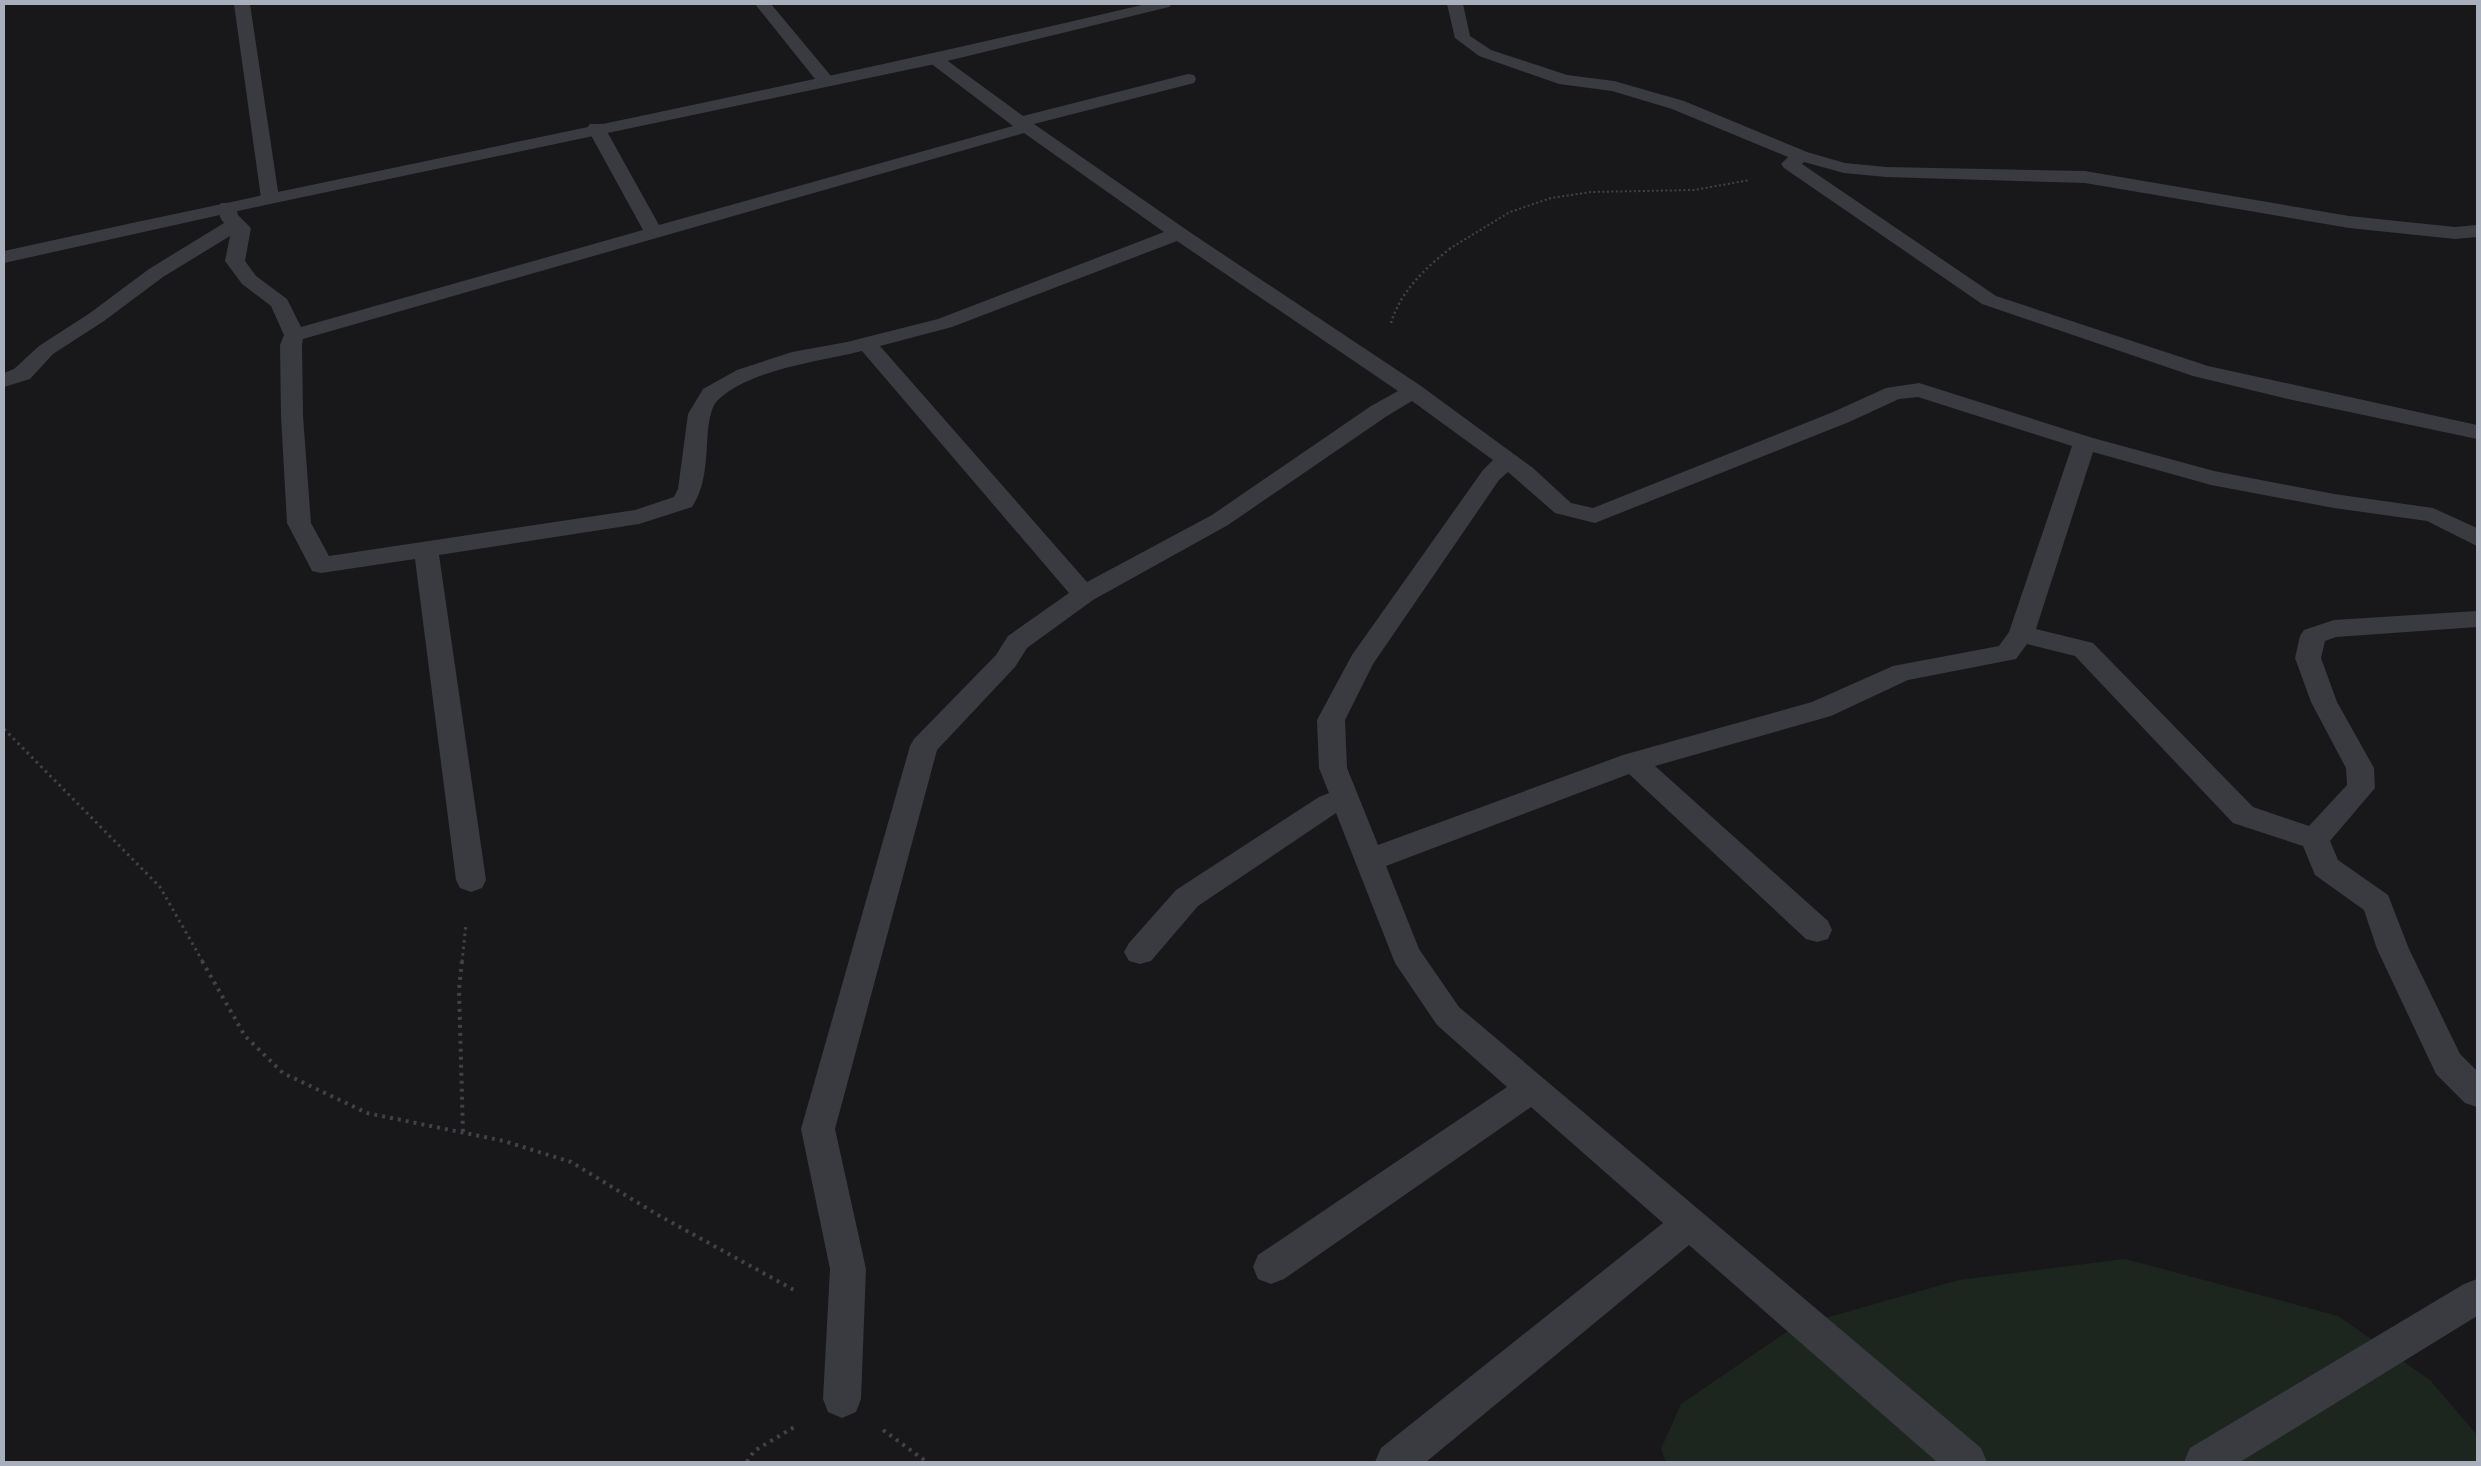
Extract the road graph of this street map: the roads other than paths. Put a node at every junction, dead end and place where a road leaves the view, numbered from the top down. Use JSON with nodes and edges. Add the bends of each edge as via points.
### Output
{"nodes":[{"id":1,"x":242,"y":4,"type":"edge"},
{"id":2,"x":763,"y":4,"type":"edge"},
{"id":3,"x":1164,"y":4,"type":"edge"},
{"id":4,"x":1455,"y":4,"type":"edge"},
{"id":5,"x":935,"y":58,"type":"junction"},
{"id":6,"x":1188,"y":79,"type":"dead end"},
{"id":7,"x":825,"y":80,"type":"junction"},
{"id":8,"x":1023,"y":125,"type":"junction"},
{"id":9,"x":596,"y":128,"type":"junction"},
{"id":10,"x":1796,"y":160,"type":"junction"},
{"id":11,"x":270,"y":198,"type":"junction"},
{"id":12,"x":232,"y":215,"type":"junction"},
{"id":13,"x":2477,"y":231,"type":"edge"},
{"id":14,"x":654,"y":233,"type":"junction"},
{"id":15,"x":1179,"y":234,"type":"junction"},
{"id":16,"x":4,"y":257,"type":"edge"},
{"id":17,"x":294,"y":335,"type":"junction"},
{"id":18,"x":867,"y":344,"type":"junction"},
{"id":19,"x":4,"y":380,"type":"edge"},
{"id":20,"x":1413,"y":391,"type":"junction"},
{"id":21,"x":2477,"y":432,"type":"edge"},
{"id":22,"x":2085,"y":443,"type":"junction"},
{"id":23,"x":1507,"y":460,"type":"junction"},
{"id":24,"x":2477,"y":538,"type":"edge"},
{"id":25,"x":426,"y":549,"type":"junction"},
{"id":26,"x":1084,"y":594,"type":"junction"},
{"id":27,"x":2477,"y":619,"type":"edge"},
{"id":28,"x":2021,"y":634,"type":"junction"},
{"id":29,"x":1633,"y":762,"type":"junction"},
{"id":30,"x":1345,"y":799,"type":"junction"},
{"id":31,"x":2314,"y":839,"type":"junction"},
{"id":32,"x":1370,"y":860,"type":"junction"},
{"id":33,"x":471,"y":880,"type":"road end"},
{"id":34,"x":1817,"y":930,"type":"dead end"},
{"id":35,"x":1140,"y":952,"type":"dead end"},
{"id":36,"x":1532,"y":1088,"type":"junction"},
{"id":37,"x":2477,"y":1093,"type":"edge"},
{"id":38,"x":1689,"y":1223,"type":"junction"},
{"id":39,"x":1271,"y":1267,"type":"dead end"},
{"id":40,"x":2477,"y":1296,"type":"edge"},
{"id":41,"x":842,"y":1399,"type":"road end"},
{"id":42,"x":1395,"y":1462,"type":"edge"},
{"id":43,"x":1967,"y":1462,"type":"edge"},
{"id":44,"x":2204,"y":1462,"type":"edge"}],
"edges":[{"from":1,"to":11,"type":"street"},
{"from":2,"to":7,"type":"street"},
{"from":3,"to":5,"type":"street"},
{"from":4,"to":10,"type":"street","via":[[1463,38],[1486,53],[1565,80],[1614,86],[1678,105]]},
{"from":5,"to":7,"type":"street"},
{"from":5,"to":8,"type":"street"},
{"from":6,"to":8,"type":"street"},
{"from":7,"to":9,"type":"street"},
{"from":8,"to":14,"type":"street"},
{"from":8,"to":15,"type":"street"},
{"from":9,"to":11,"type":"street"},
{"from":9,"to":14,"type":"street"},
{"from":10,"to":13,"type":"street","via":[[1886,172],[2085,177],[2349,222],[2425,231]]},
{"from":10,"to":21,"type":"street","via":[[1989,300],[2201,371]]},
{"from":11,"to":12,"type":"street"},
{"from":12,"to":16,"type":"street"},
{"from":12,"to":17,"type":"street","via":[[241,228],[236,261],[249,280],[280,303]]},
{"from":12,"to":19,"type":"street","via":[[46,350],[22,374]]},
{"from":14,"to":17,"type":"street"},
{"from":15,"to":18,"type":"street","via":[[945,323]]},
{"from":15,"to":20,"type":"street"},
{"from":17,"to":25,"type":"street","via":[[291,345],[292,416],[299,523],[321,565]]},
{"from":18,"to":25,"type":"street","via":[[800,357],[745,375],[711,394],[698,414],[690,489],[684,502],[639,517]]},
{"from":18,"to":26,"type":"street"},
{"from":20,"to":23,"type":"street"},
{"from":20,"to":26,"type":"street","via":[[1379,410],[1220,520]]},
{"from":22,"to":23,"type":"street","via":[[1919,390],[1894,393],[1595,516],[1563,508]]},
{"from":22,"to":24,"type":"street","via":[[2211,478],[2432,515]]},
{"from":22,"to":28,"type":"street"},
{"from":23,"to":30,"type":"street","via":[[1491,475],[1362,661],[1332,720],[1333,768]]},
{"from":25,"to":33,"type":"street"},
{"from":26,"to":41,"type":"street","via":[[1017,642],[1006,661],[924,746],[818,1129],[848,1269]]},
{"from":27,"to":31,"type":"street","via":[[2334,629],[2313,636],[2308,658],[2324,702],[2360,768],[2361,788]]},
{"from":28,"to":29,"type":"street","via":[[2007,653],[1902,672],[1821,709]]},
{"from":28,"to":31,"type":"street","via":[[2084,649],[2243,815]]},
{"from":29,"to":32,"type":"street"},
{"from":29,"to":34,"type":"street"},
{"from":30,"to":32,"type":"street"},
{"from":30,"to":35,"type":"street","via":[[1329,804],[1187,898]]},
{"from":31,"to":37,"type":"street","via":[[2326,867],[2377,903],[2392,949],[2448,1064]]},
{"from":32,"to":36,"type":"street","via":[[1406,954],[1448,1016]]},
{"from":36,"to":38,"type":"street"},
{"from":36,"to":39,"type":"street"},
{"from":38,"to":42,"type":"street"},
{"from":38,"to":43,"type":"street"},
{"from":40,"to":44,"type":"street"}]}
